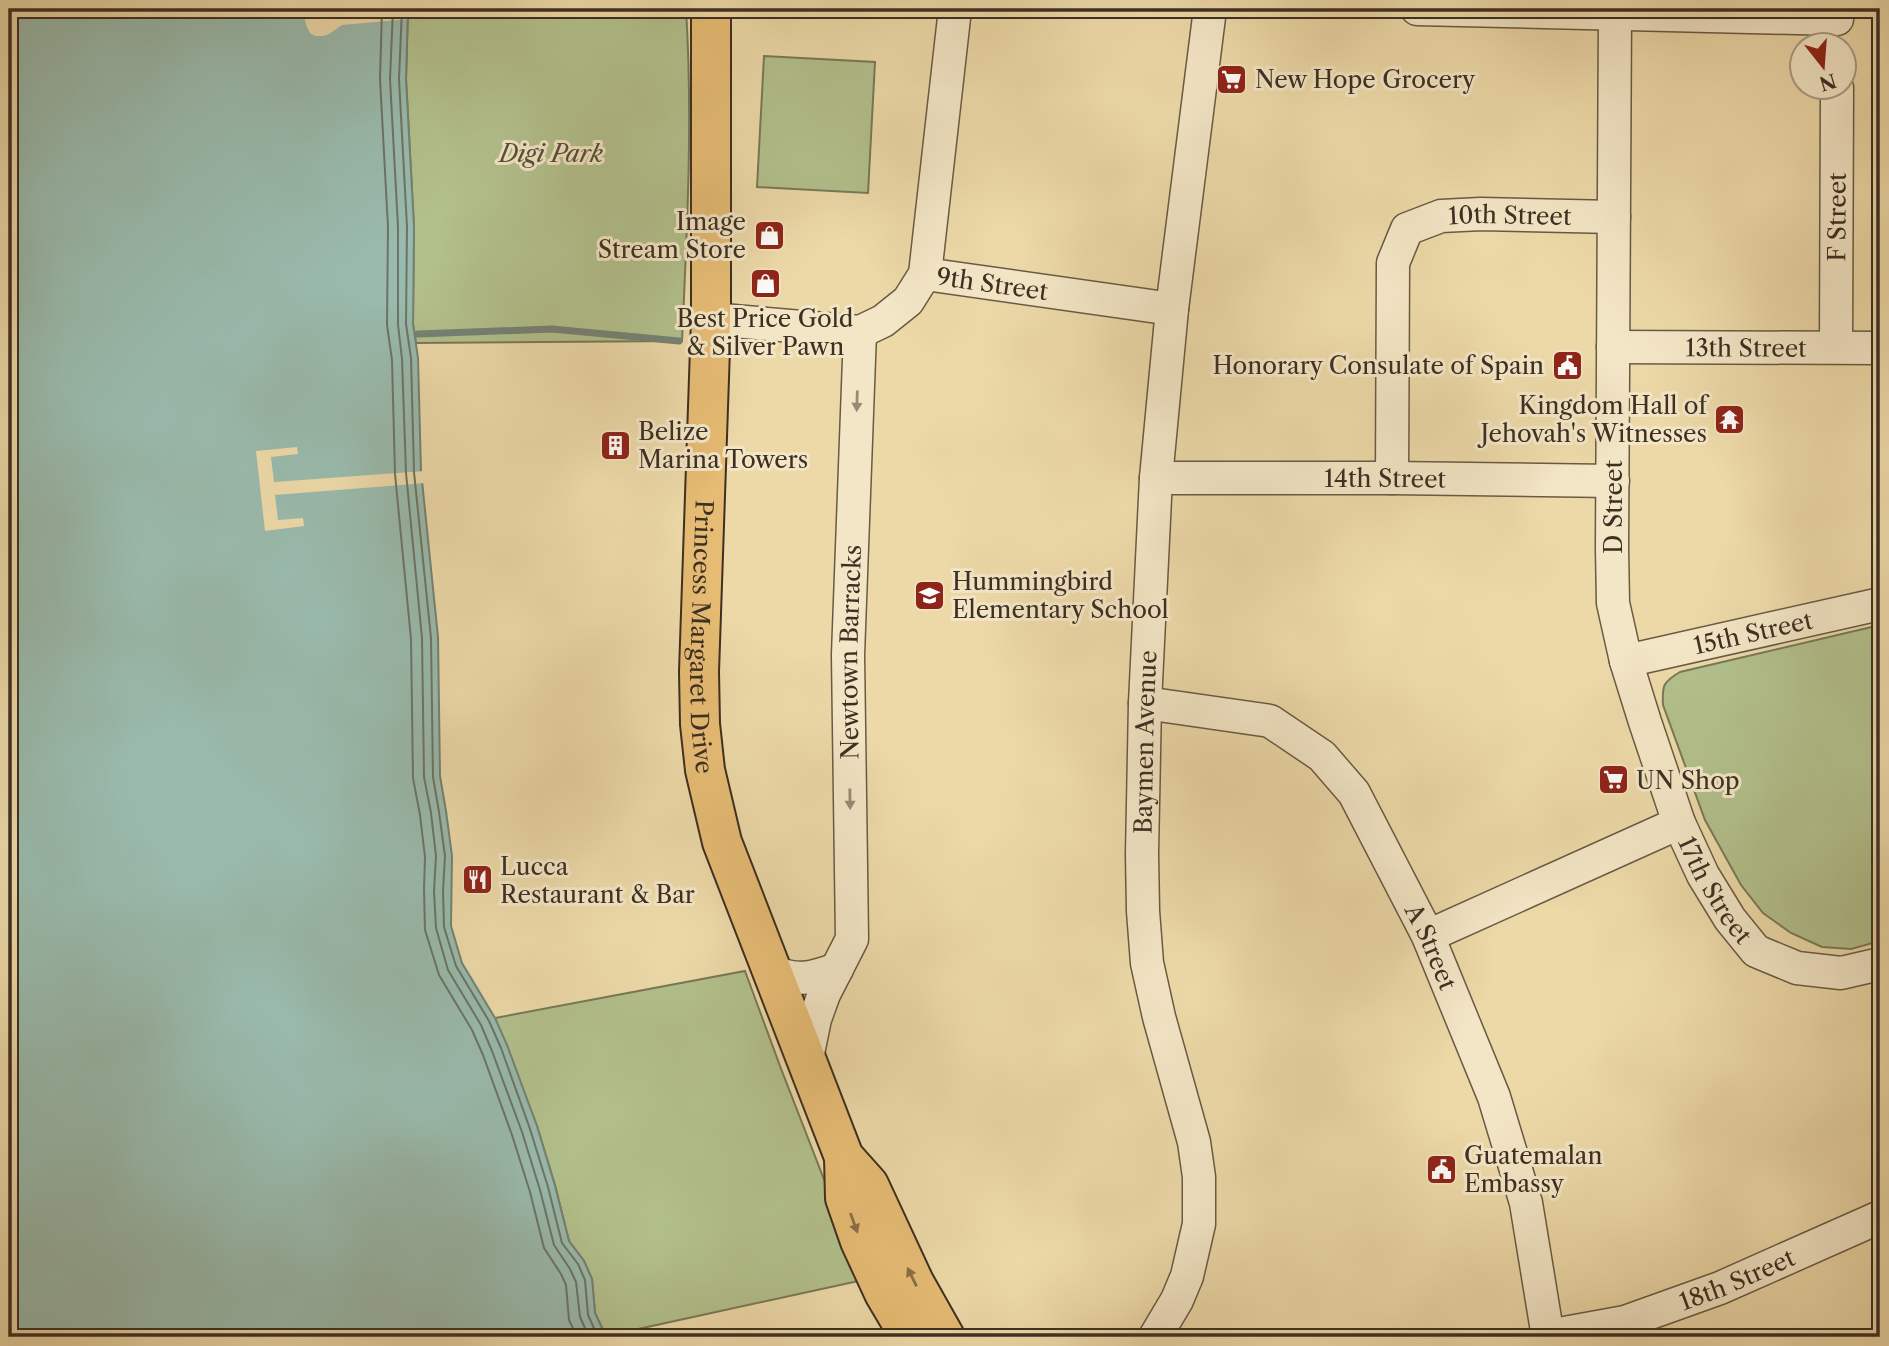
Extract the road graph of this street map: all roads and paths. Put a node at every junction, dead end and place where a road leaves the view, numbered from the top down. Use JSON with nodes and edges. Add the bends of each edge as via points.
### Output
{"nodes":[{"id":1,"x":711,"y":9,"type":"edge"},
{"id":2,"x":955,"y":9,"type":"edge"},
{"id":3,"x":1210,"y":9,"type":"edge"},
{"id":4,"x":1417,"y":9,"type":"edge"},
{"id":5,"x":1615,"y":13,"type":"junction"},
{"id":6,"x":1837,"y":24,"type":"edge"},
{"id":7,"x":1837,"y":102,"type":"edge"},
{"id":8,"x":1614,"y":217,"type":"junction"},
{"id":9,"x":925,"y":274,"type":"junction"},
{"id":10,"x":1172,"y":309,"type":"junction"},
{"id":11,"x":711,"y":319,"type":"junction"},
{"id":12,"x":860,"y":332,"type":"junction"},
{"id":13,"x":1614,"y":347,"type":"junction"},
{"id":14,"x":1836,"y":347,"type":"junction"},
{"id":15,"x":1880,"y":348,"type":"edge"},
{"id":16,"x":1156,"y":478,"type":"junction"},
{"id":17,"x":1392,"y":478,"type":"junction"},
{"id":18,"x":1613,"y":481,"type":"junction"},
{"id":19,"x":1880,"y":604,"type":"edge"},
{"id":20,"x":1626,"y":661,"type":"junction"},
{"id":21,"x":1145,"y":703,"type":"junction"},
{"id":22,"x":1679,"y":823,"type":"junction"},
{"id":23,"x":1428,"y":936,"type":"junction"},
{"id":24,"x":1880,"y":964,"type":"edge"},
{"id":25,"x":837,"y":968,"type":"junction"},
{"id":26,"x":773,"y":972,"type":"junction"},
{"id":27,"x":807,"y":1058,"type":"junction"},
{"id":28,"x":844,"y":1157,"type":"junction"},
{"id":29,"x":1880,"y":1217,"type":"edge"},
{"id":30,"x":909,"y":1337,"type":"edge"},
{"id":31,"x":945,"y":1337,"type":"edge"},
{"id":32,"x":1155,"y":1337,"type":"edge"},
{"id":33,"x":1548,"y":1337,"type":"edge"}],
"edges":[{"from":1,"to":11,"type":"main road","name":"Princess Margaret Drive"},
{"from":2,"to":9,"type":"street"},
{"from":3,"to":10,"type":"street","name":"Baymen Avenue"},
{"from":4,"to":5,"type":"street"},
{"from":5,"to":6,"type":"street"},
{"from":5,"to":8,"type":"street","name":"D Street"},
{"from":7,"to":14,"type":"street","name":"F Street"},
{"from":8,"to":13,"type":"street","name":"D Street"},
{"from":8,"to":17,"type":"street","name":"10th Street","via":[[1441,216],[1407,229],[1393,263]]},
{"from":9,"to":10,"type":"street","name":"9th Street"},
{"from":9,"to":12,"type":"street","name":"9th Street","via":[[908,301]]},
{"from":10,"to":16,"type":"street","name":"Baymen Avenue"},
{"from":11,"to":12,"type":"street"},
{"from":11,"to":26,"type":"main road","name":"Princess Margaret Drive","via":[[700,724],[722,842]]},
{"from":12,"to":25,"type":"street","name":"Newtown Barracks","one_way":true,"via":[[848,654],[852,939]]},
{"from":13,"to":14,"type":"street","name":"13th Street"},
{"from":13,"to":18,"type":"street","name":"D Street"},
{"from":14,"to":15,"type":"street","name":"13th Street"},
{"from":16,"to":17,"type":"street","name":"14th Street"},
{"from":16,"to":21,"type":"street","name":"Baymen Avenue"},
{"from":17,"to":18,"type":"street","name":"14th Street"},
{"from":18,"to":20,"type":"street","name":"D Street","via":[[1614,603]]},
{"from":19,"to":20,"type":"street","name":"15th Street"},
{"from":20,"to":22,"type":"street","name":"D Street"},
{"from":21,"to":23,"type":"street","name":"A Street","via":[[1270,721],[1322,756],[1354,793]]},
{"from":21,"to":32,"type":"street","name":"Baymen Avenue","via":[[1142,854],[1147,963],[1194,1142],[1199,1188],[1199,1224],[1187,1276]]},
{"from":22,"to":23,"type":"street"},
{"from":22,"to":24,"type":"street","name":"17th Street","via":[[1703,875],[1756,951],[1797,968],[1841,973]]},
{"from":23,"to":33,"type":"street","name":"A Street","via":[[1498,1111],[1525,1203]]},
{"from":25,"to":26,"type":"street","via":[[805,978]]},
{"from":25,"to":27,"type":"street","name":"Newtown Barracks","via":[[815,1019]]},
{"from":26,"to":27,"type":"main road","name":"Princess Margaret Drive"},
{"from":27,"to":28,"type":"main road","name":"Princess Margaret Drive"},
{"from":28,"to":30,"type":"main road","name":"Princess Margaret Drive","one_way":true,"via":[[845,1198],[856,1230]]},
{"from":31,"to":28,"type":"main road","name":"Princess Margaret Drive","one_way":true,"via":[[869,1185]]},
{"from":29,"to":33,"type":"street","name":"18th Street","via":[[1720,1288],[1625,1322]]}]}
